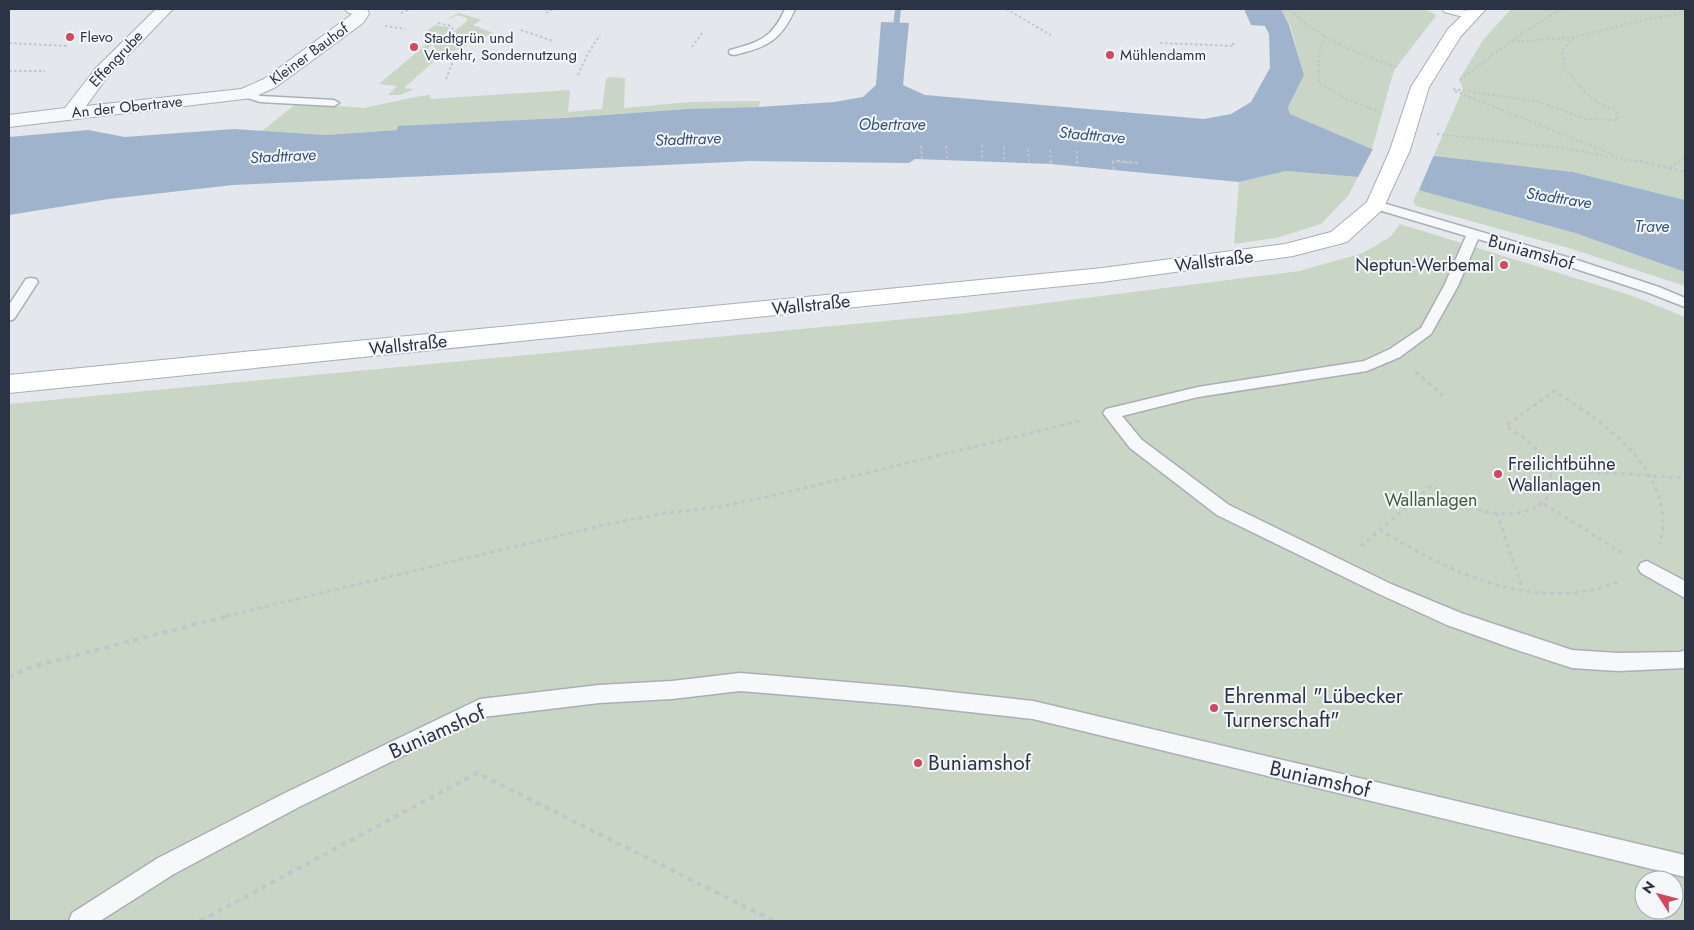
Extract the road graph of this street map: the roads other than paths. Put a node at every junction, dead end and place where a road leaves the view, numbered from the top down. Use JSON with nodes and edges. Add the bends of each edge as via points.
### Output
{"nodes":[{"id":1,"x":165,"y":9,"type":"edge"},
{"id":2,"x":353,"y":9,"type":"edge"},
{"id":3,"x":790,"y":9,"type":"edge"},
{"id":4,"x":1450,"y":9,"type":"edge"},
{"id":5,"x":1475,"y":12,"type":"edge"},
{"id":6,"x":734,"y":52,"type":"dead end"},
{"id":7,"x":245,"y":94,"type":"junction"},
{"id":8,"x":334,"y":103,"type":"dead end"},
{"id":9,"x":71,"y":113,"type":"junction"},
{"id":10,"x":9,"y":122,"type":"edge"},
{"id":11,"x":1381,"y":196,"type":"junction"},
{"id":12,"x":1473,"y":235,"type":"junction"},
{"id":13,"x":31,"y":282,"type":"dead end"},
{"id":14,"x":1685,"y":303,"type":"edge"},
{"id":15,"x":9,"y":316,"type":"edge"},
{"id":16,"x":9,"y":384,"type":"edge"},
{"id":17,"x":1647,"y":568,"type":"road end"},
{"id":18,"x":1685,"y":590,"type":"edge"},
{"id":19,"x":1685,"y":659,"type":"edge"},
{"id":20,"x":1685,"y":866,"type":"edge"},
{"id":21,"x":80,"y":921,"type":"edge"}],
"edges":[{"from":1,"to":9,"type":"street","name":"Effengrube","via":[[102,72]]},
{"from":2,"to":7,"type":"street","name":"Kleiner Bauhof","via":[[360,11],[357,19],[270,83]]},
{"from":3,"to":6,"type":"lane","via":[[783,26],[772,38]]},
{"from":4,"to":5,"type":"street"},
{"from":5,"to":11,"type":"main road","name":"Wallstraße","via":[[1454,33],[1420,87]]},
{"from":7,"to":8,"type":"lane","via":[[260,99]]},
{"from":7,"to":9,"type":"street","name":"An der Obertrave"},
{"from":9,"to":10,"type":"street","name":"An der Obertrave"},
{"from":11,"to":12,"type":"lane","name":"Buniamshof"},
{"from":11,"to":16,"type":"main road","name":"Wallstraße","via":[[1339,237],[1285,251],[1234,259],[765,310]]},
{"from":12,"to":14,"type":"lane","name":"Buniamshof","via":[[1572,263]]},
{"from":12,"to":19,"type":"lane","via":[[1452,286],[1426,331],[1394,353],[1367,366],[1198,392],[1110,413],[1136,444],[1223,510],[1454,619],[1572,659],[1618,662]]},
{"from":13,"to":15,"type":"lane"},
{"from":17,"to":18,"type":"lane"},
{"from":20,"to":21,"type":"lane","name":"Buniamshof","via":[[1033,710],[740,682],[480,708],[166,866]]}]}
